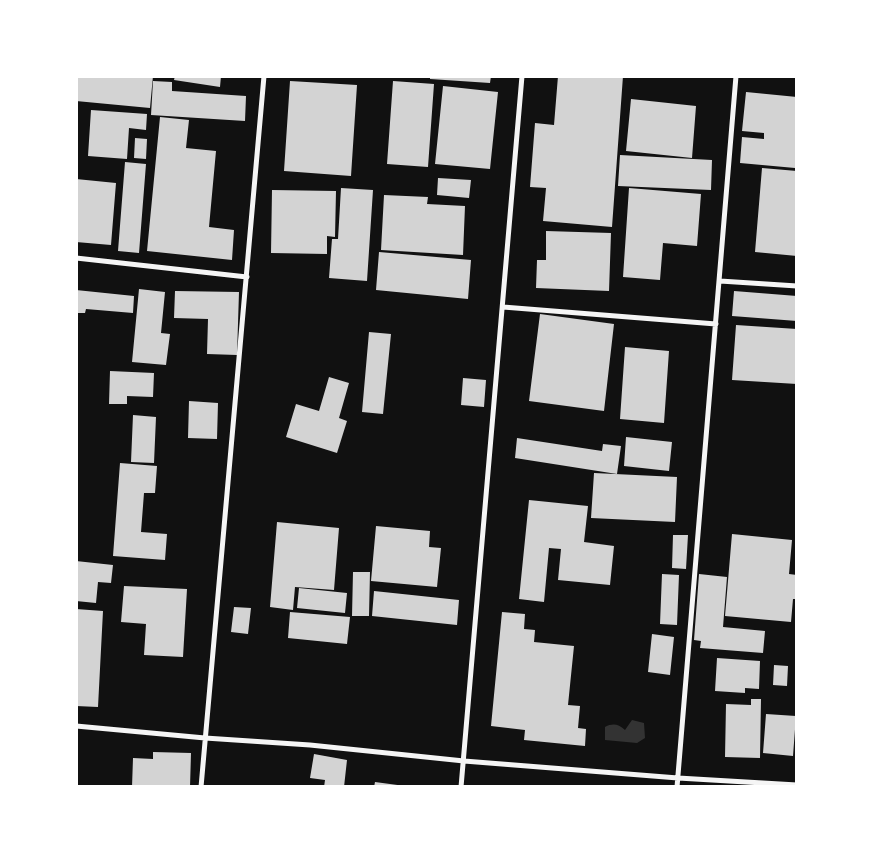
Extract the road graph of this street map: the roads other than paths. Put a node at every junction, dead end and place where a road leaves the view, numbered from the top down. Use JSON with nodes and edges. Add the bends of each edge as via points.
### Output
{"nodes":[{"id":1,"x":264,"y":76,"type":"edge"},
{"id":2,"x":522,"y":76,"type":"edge"},
{"id":3,"x":736,"y":76,"type":"edge"},
{"id":4,"x":76,"y":258,"type":"edge"},
{"id":5,"x":247,"y":277,"type":"junction"},
{"id":6,"x":720,"y":281,"type":"junction"},
{"id":7,"x":797,"y":286,"type":"edge"},
{"id":8,"x":503,"y":307,"type":"junction"},
{"id":9,"x":716,"y":324,"type":"junction"},
{"id":10,"x":76,"y":726,"type":"edge"},
{"id":11,"x":205,"y":738,"type":"junction"},
{"id":12,"x":464,"y":761,"type":"junction"},
{"id":13,"x":678,"y":778,"type":"junction"},
{"id":14,"x":797,"y":785,"type":"edge"},
{"id":15,"x":201,"y":787,"type":"edge"},
{"id":16,"x":461,"y":787,"type":"edge"},
{"id":17,"x":677,"y":787,"type":"edge"}],
"edges":[{"from":1,"to":5,"type":"street"},
{"from":2,"to":8,"type":"street"},
{"from":3,"to":6,"type":"street"},
{"from":4,"to":5,"type":"street"},
{"from":5,"to":11,"type":"street"},
{"from":6,"to":7,"type":"street"},
{"from":6,"to":9,"type":"street"},
{"from":8,"to":9,"type":"street"},
{"from":8,"to":12,"type":"street"},
{"from":9,"to":13,"type":"street"},
{"from":10,"to":11,"type":"street"},
{"from":11,"to":12,"type":"street"},
{"from":11,"to":15,"type":"street"},
{"from":12,"to":13,"type":"street"},
{"from":12,"to":16,"type":"street"},
{"from":13,"to":14,"type":"street"},
{"from":13,"to":17,"type":"street"}]}
